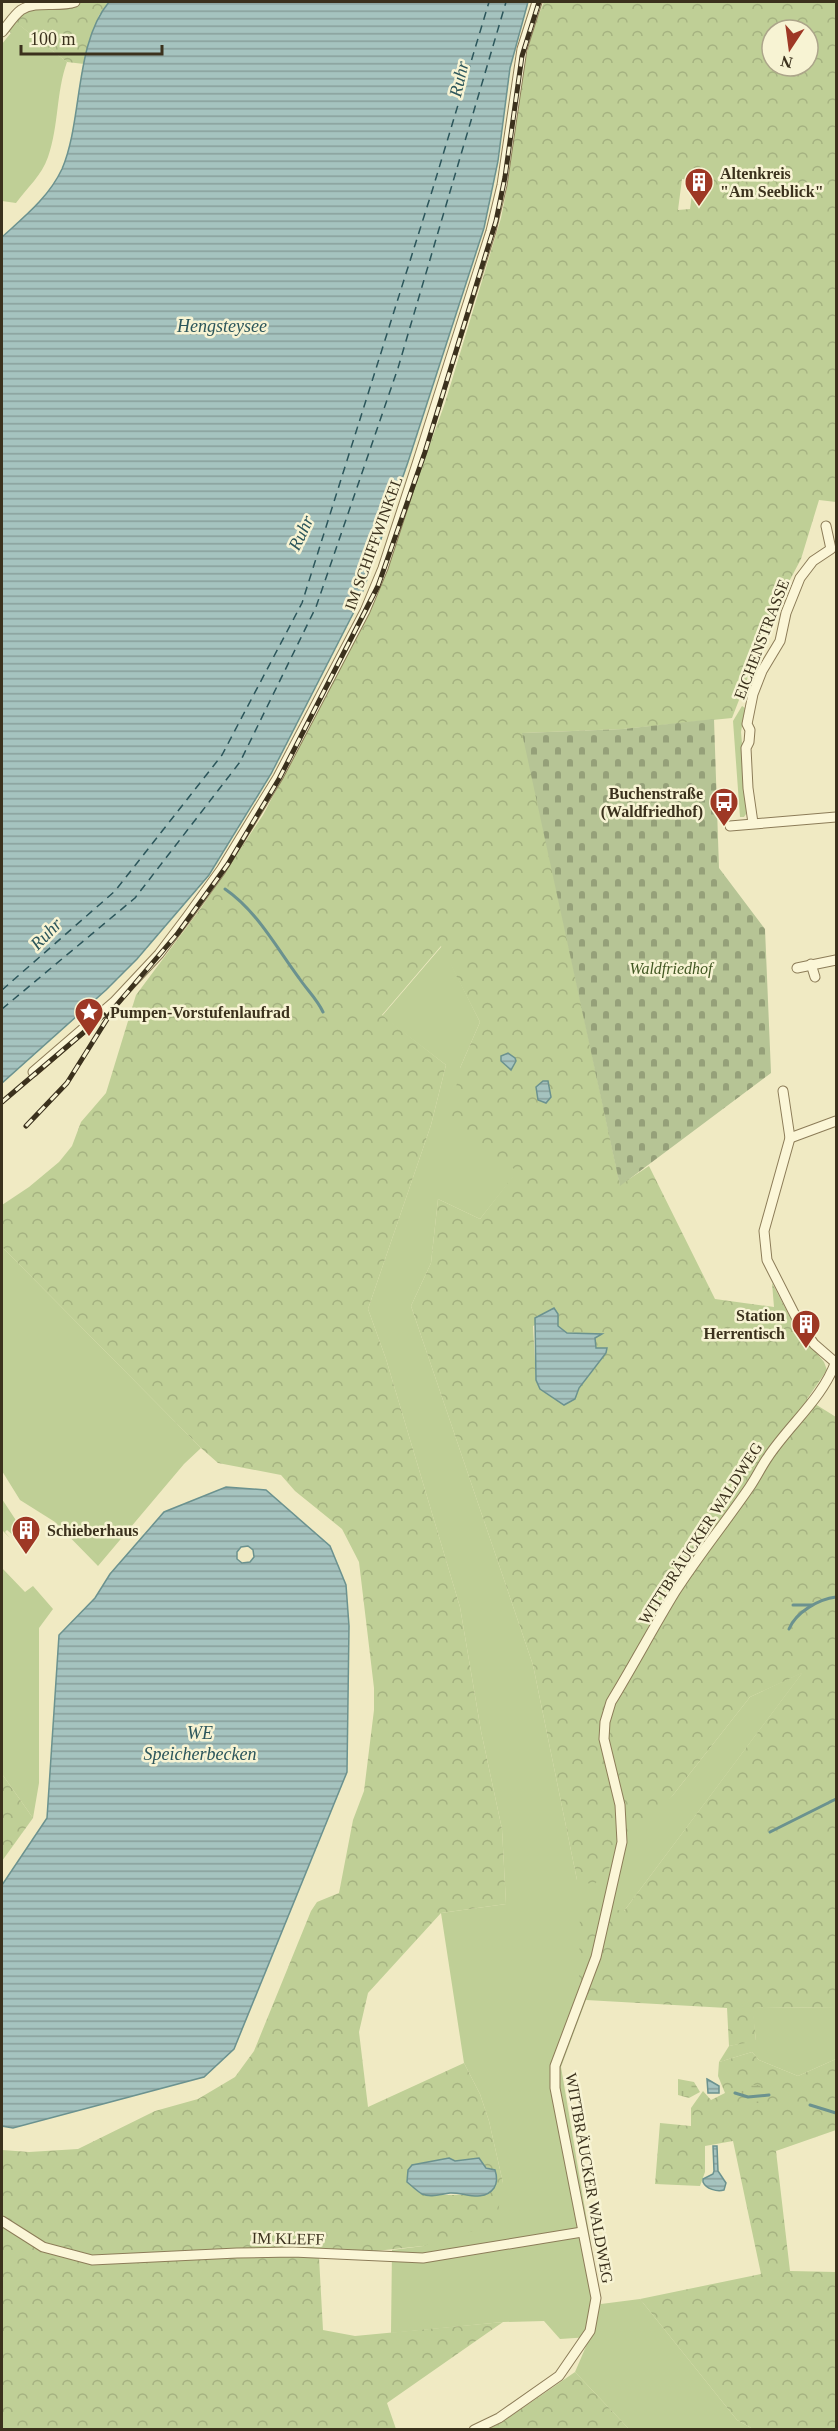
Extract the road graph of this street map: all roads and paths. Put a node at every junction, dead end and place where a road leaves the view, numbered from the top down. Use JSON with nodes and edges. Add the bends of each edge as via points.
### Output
{"nodes":[{"id":1,"x":75,"y":2,"type":"edge"},
{"id":2,"x":537,"y":2,"type":"edge"},
{"id":3,"x":2,"y":32,"type":"edge"},
{"id":4,"x":826,"y":526,"type":"dead end"},
{"id":5,"x":834,"y":549,"type":"edge"},
{"id":6,"x":837,"y":817,"type":"edge"},
{"id":7,"x":753,"y":823,"type":"junction"},
{"id":8,"x":730,"y":826,"type":"dead end"},
{"id":9,"x":837,"y":960,"type":"edge"},
{"id":10,"x":811,"y":964,"type":"junction"},
{"id":11,"x":797,"y":968,"type":"dead end"},
{"id":12,"x":815,"y":977,"type":"dead end"},
{"id":13,"x":33,"y":1072,"type":"dead end"},
{"id":14,"x":783,"y":1092,"type":"dead end"},
{"id":15,"x":837,"y":1120,"type":"edge"},
{"id":16,"x":790,"y":1138,"type":"junction"},
{"id":17,"x":836,"y":1362,"type":"edge"},
{"id":18,"x":2,"y":2221,"type":"edge"},
{"id":19,"x":582,"y":2232,"type":"junction"},
{"id":20,"x":474,"y":2430,"type":"edge"}],
"edges":[{"from":1,"to":3,"type":"street","via":[[27,7]]},
{"from":2,"to":13,"type":"street","name":"IM SCHIFFWINKEL","via":[[522,50],[502,185],[491,231],[383,568],[365,611],[278,777],[221,870],[159,954],[114,1002]]},
{"from":4,"to":5,"type":"street","name":"EICHENSTRASSE"},
{"from":5,"to":7,"type":"street","name":"EICHENSTRASSE","via":[[813,561],[800,578],[780,641],[753,694],[746,748]]},
{"from":6,"to":7,"type":"street"},
{"from":7,"to":8,"type":"street"},
{"from":9,"to":10,"type":"street"},
{"from":10,"to":11,"type":"street"},
{"from":10,"to":12,"type":"street"},
{"from":14,"to":16,"type":"street"},
{"from":15,"to":16,"type":"street"},
{"from":16,"to":17,"type":"street","via":[[764,1231],[767,1260],[798,1321],[814,1344]]},
{"from":17,"to":19,"type":"street","name":"WITTBRÄUCKER WALDWEG","via":[[829,1379],[768,1456],[675,1592],[611,1702],[605,1722],[604,1739],[620,1805],[622,1842],[596,1957],[555,2066],[555,2088]]},
{"from":18,"to":19,"type":"street","name":"IM KLEFF","via":[[43,2247],[92,2260],[237,2253],[423,2258]]},
{"from":19,"to":20,"type":"street","name":"WITTBRÄUCKER WALDWEG","via":[[596,2298],[590,2331],[559,2376],[499,2418]]}]}
